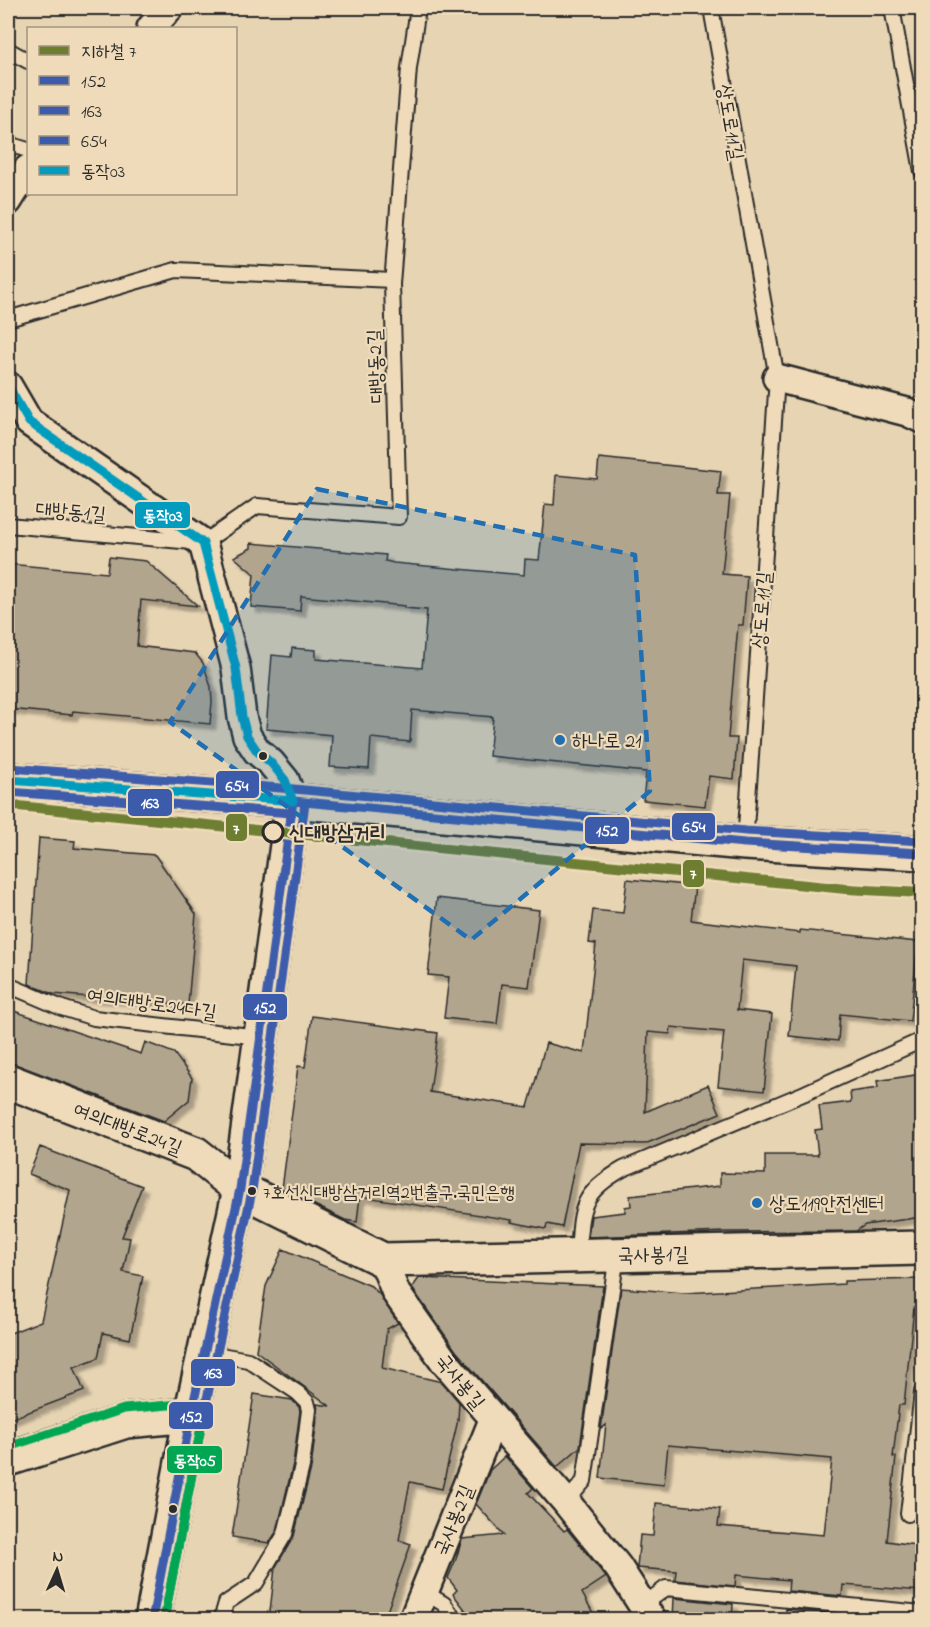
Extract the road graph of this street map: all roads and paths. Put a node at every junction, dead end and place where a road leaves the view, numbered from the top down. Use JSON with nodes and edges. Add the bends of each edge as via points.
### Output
{"nodes":[{"id":1,"x":169,"y":8,"type":"edge"},
{"id":2,"x":418,"y":8,"type":"edge"},
{"id":3,"x":711,"y":8,"type":"edge"},
{"id":4,"x":892,"y":8,"type":"edge"},
{"id":5,"x":152,"y":27,"type":"edge"},
{"id":6,"x":8,"y":51,"type":"edge"},
{"id":7,"x":27,"y":60,"type":"edge"},
{"id":8,"x":8,"y":144,"type":"edge"},
{"id":9,"x":27,"y":150,"type":"edge"},
{"id":10,"x":27,"y":171,"type":"edge"},
{"id":11,"x":922,"y":171,"type":"edge"},
{"id":12,"x":8,"y":201,"type":"edge"},
{"id":13,"x":392,"y":280,"type":"junction"},
{"id":14,"x":8,"y":319,"type":"edge"},
{"id":15,"x":777,"y":378,"type":"junction"},
{"id":16,"x":8,"y":386,"type":"edge"},
{"id":17,"x":922,"y":419,"type":"edge"},
{"id":18,"x":8,"y":525,"type":"edge"},
{"id":19,"x":203,"y":543,"type":"junction"},
{"id":20,"x":8,"y":780,"type":"edge"},
{"id":21,"x":293,"y":801,"type":"junction"},
{"id":22,"x":745,"y":843,"type":"junction"},
{"id":23,"x":922,"y":853,"type":"edge"},
{"id":24,"x":8,"y":985,"type":"edge"},
{"id":25,"x":260,"y":1037,"type":"junction"},
{"id":26,"x":922,"y":1041,"type":"edge"},
{"id":27,"x":8,"y":1081,"type":"edge"},
{"id":28,"x":240,"y":1189,"type":"junction"},
{"id":29,"x":922,"y":1248,"type":"edge"},
{"id":30,"x":617,"y":1255,"type":"junction"},
{"id":31,"x":578,"y":1256,"type":"junction"},
{"id":32,"x":383,"y":1260,"type":"junction"},
{"id":33,"x":204,"y":1352,"type":"junction"},
{"id":34,"x":922,"y":1392,"type":"edge"},
{"id":35,"x":191,"y":1415,"type":"junction"},
{"id":36,"x":493,"y":1420,"type":"junction"},
{"id":37,"x":8,"y":1459,"type":"edge"},
{"id":38,"x":566,"y":1502,"type":"junction"},
{"id":39,"x":908,"y":1514,"type":"dead end"},
{"id":40,"x":424,"y":1592,"type":"junction"},
{"id":41,"x":647,"y":1612,"type":"edge"},
{"id":42,"x":922,"y":1613,"type":"edge"},
{"id":43,"x":152,"y":1620,"type":"edge"},
{"id":44,"x":221,"y":1620,"type":"edge"},
{"id":45,"x":412,"y":1620,"type":"edge"},
{"id":46,"x":455,"y":1620,"type":"edge"}],
"edges":[{"from":1,"to":5,"type":"street"},
{"from":2,"to":13,"type":"lane","name":"대방동2길","via":[[409,68]]},
{"from":3,"to":15,"type":"lane","name":"상도로11길"},
{"from":4,"to":11,"type":"lane"},
{"from":6,"to":7,"type":"lane"},
{"from":8,"to":9,"type":"lane"},
{"from":10,"to":12,"type":"street"},
{"from":13,"to":14,"type":"lane","via":[[176,270]]},
{"from":13,"to":19,"type":"lane","name":"대방동2길","via":[[399,517],[258,506]]},
{"from":15,"to":17,"type":"street"},
{"from":15,"to":22,"type":"lane","name":"상도로11길"},
{"from":16,"to":19,"type":"street","via":[[29,422]]},
{"from":18,"to":19,"type":"lane","name":"대방동1길"},
{"from":19,"to":21,"type":"street","via":[[236,668],[247,736],[285,780]]},
{"from":20,"to":21,"type":"main road"},
{"from":21,"to":22,"type":"main road"},
{"from":21,"to":25,"type":"main road"},
{"from":22,"to":23,"type":"main road"},
{"from":24,"to":25,"type":"lane","name":"여의대방로24다길","via":[[94,1018]]},
{"from":25,"to":28,"type":"main road"},
{"from":26,"to":31,"type":"lane","via":[[604,1179],[585,1202]]},
{"from":27,"to":28,"type":"main road","name":"여의대방로24길","via":[[196,1154]]},
{"from":28,"to":32,"type":"main road"},
{"from":28,"to":33,"type":"main road"},
{"from":29,"to":30,"type":"main road","name":"국사봉1길"},
{"from":30,"to":31,"type":"main road","name":"국사봉1길"},
{"from":30,"to":38,"type":"lane","via":[[584,1481]]},
{"from":31,"to":32,"type":"main road","name":"국사봉1길"},
{"from":32,"to":36,"type":"street","name":"국사봉길","via":[[396,1293],[444,1362]]},
{"from":33,"to":35,"type":"main road"},
{"from":33,"to":44,"type":"lane","via":[[248,1360],[298,1393],[309,1410],[302,1466],[285,1534],[256,1583],[226,1603]]},
{"from":34,"to":39,"type":"lane"},
{"from":35,"to":37,"type":"main road","via":[[126,1421]]},
{"from":35,"to":43,"type":"main road"},
{"from":36,"to":38,"type":"street","name":"국사봉길"},
{"from":36,"to":40,"type":"street","name":"국사봉2길"},
{"from":38,"to":41,"type":"street","name":"국사봉길","via":[[618,1567]]},
{"from":40,"to":45,"type":"street","name":"국사봉2길"},
{"from":40,"to":46,"type":"lane","via":[[444,1604]]},
{"from":41,"to":42,"type":"lane","via":[[666,1588]]}]}
